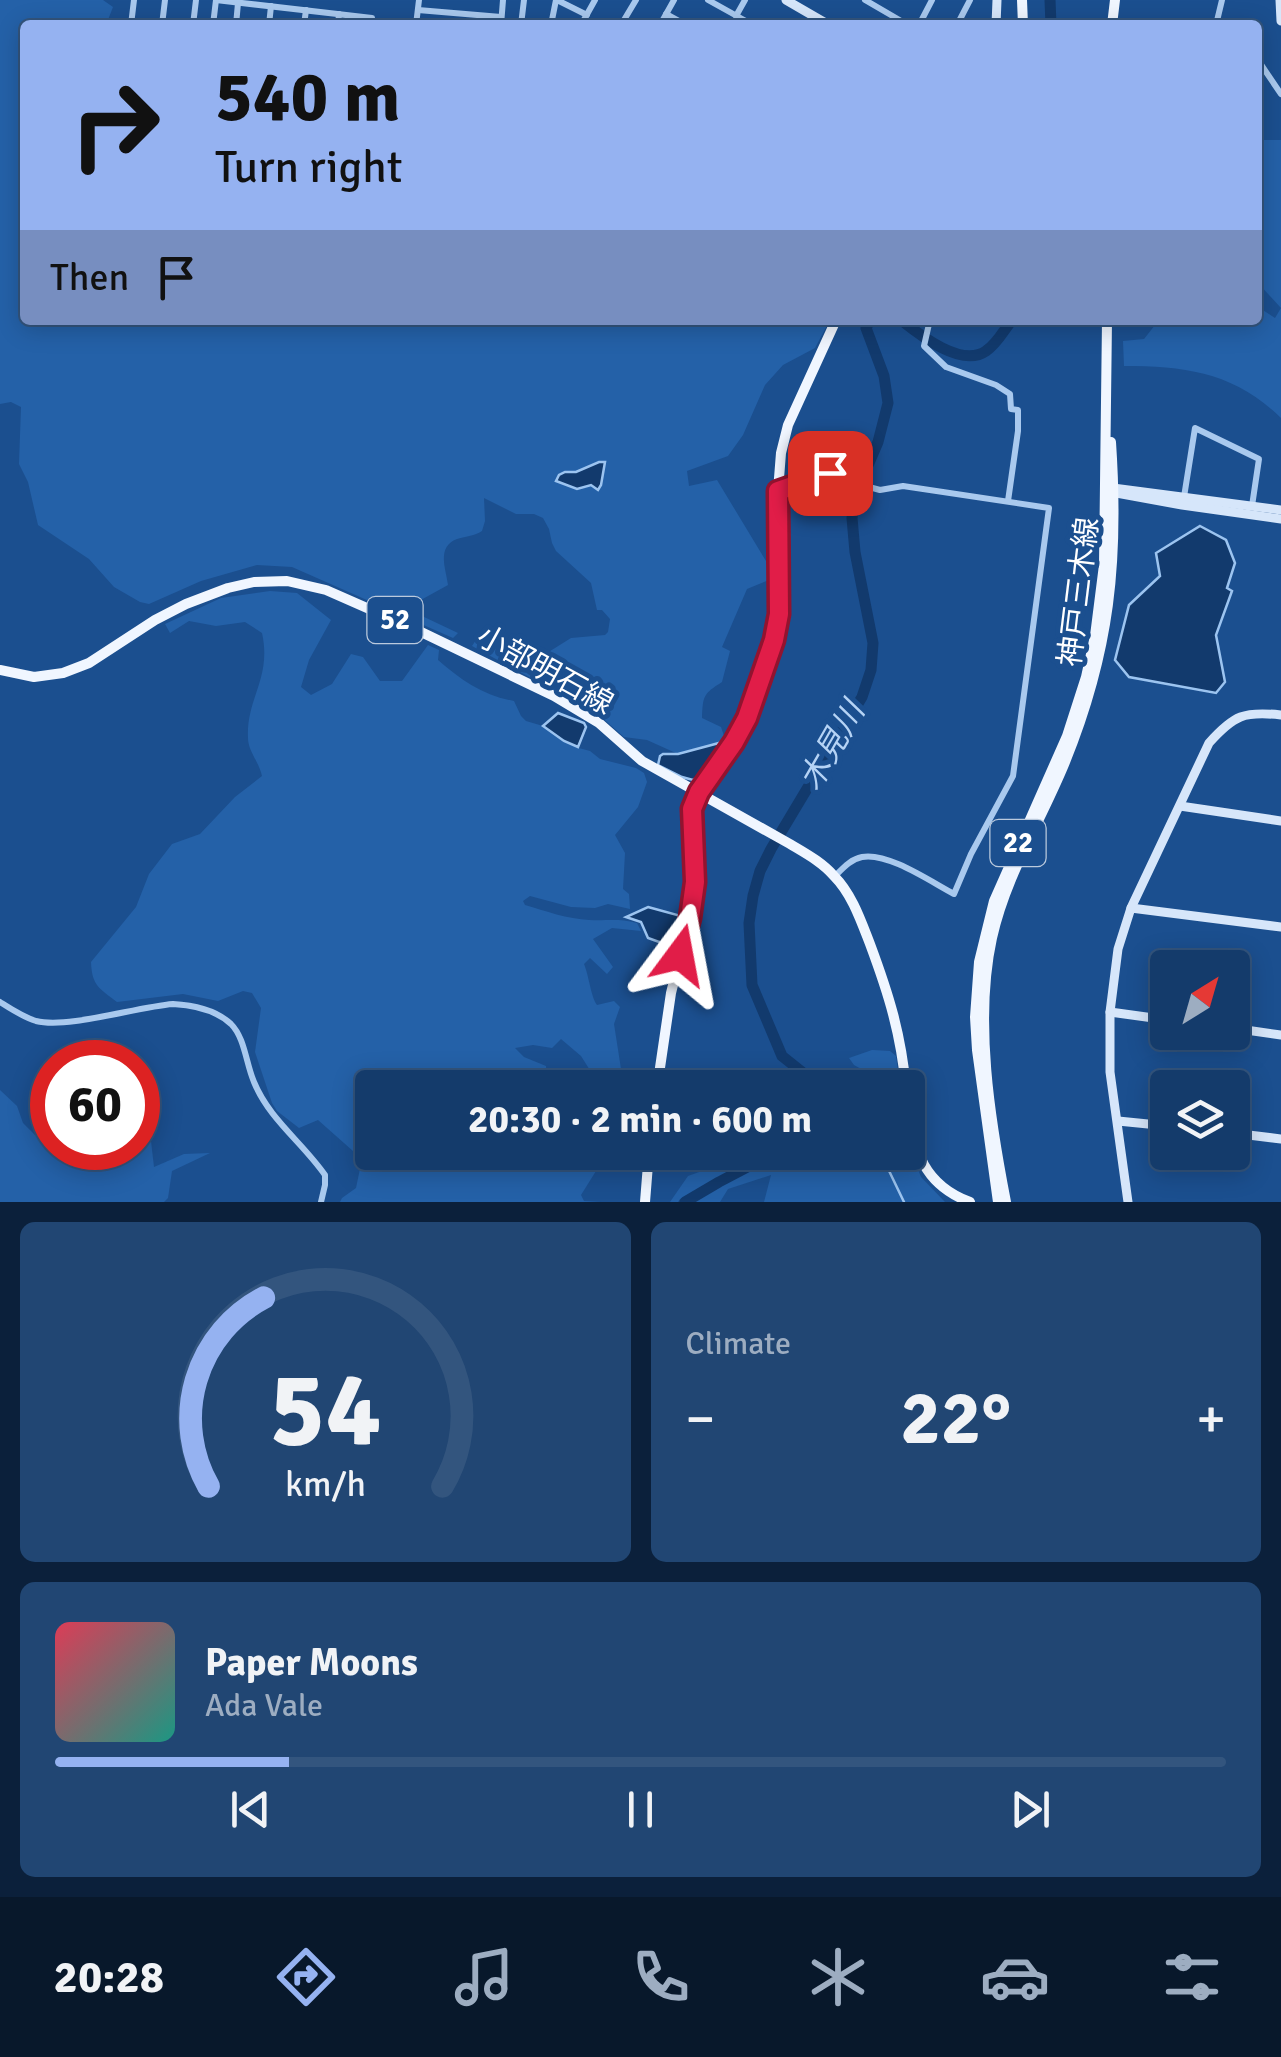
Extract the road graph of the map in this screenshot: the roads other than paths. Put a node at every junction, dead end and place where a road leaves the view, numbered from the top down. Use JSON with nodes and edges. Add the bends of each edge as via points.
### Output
{"nodes":[{"id":1,"x":216,"y":0,"type":"edge"},
{"id":2,"x":419,"y":0,"type":"edge"},
{"id":3,"x":557,"y":0,"type":"edge"},
{"id":4,"x":594,"y":0,"type":"edge"},
{"id":5,"x":674,"y":0,"type":"edge"},
{"id":6,"x":708,"y":0,"type":"edge"},
{"id":7,"x":745,"y":0,"type":"edge"},
{"id":8,"x":786,"y":0,"type":"edge"},
{"id":9,"x":810,"y":0,"type":"edge"},
{"id":10,"x":864,"y":0,"type":"edge"},
{"id":11,"x":893,"y":0,"type":"edge"},
{"id":12,"x":1280,"y":0,"type":"edge"},
{"id":13,"x":238,"y":2,"type":"junction"},
{"id":14,"x":272,"y":6,"type":"junction"},
{"id":15,"x":306,"y":10,"type":"junction"},
{"id":16,"x":418,"y":10,"type":"junction"},
{"id":17,"x":806,"y":12,"type":"junction"},
{"id":18,"x":886,"y":12,"type":"junction"},
{"id":19,"x":339,"y":14,"type":"junction"},
{"id":20,"x":586,"y":14,"type":"junction"},
{"id":21,"x":666,"y":14,"type":"junction"},
{"id":22,"x":736,"y":16,"type":"junction"},
{"id":23,"x":236,"y":20,"type":"edge"},
{"id":24,"x":270,"y":20,"type":"edge"},
{"id":25,"x":305,"y":20,"type":"edge"},
{"id":26,"x":338,"y":20,"type":"edge"},
{"id":27,"x":372,"y":20,"type":"edge"},
{"id":28,"x":417,"y":20,"type":"edge"},
{"id":29,"x":493,"y":20,"type":"edge"},
{"id":30,"x":583,"y":20,"type":"edge"},
{"id":31,"x":663,"y":20,"type":"edge"},
{"id":32,"x":677,"y":20,"type":"edge"},
{"id":33,"x":744,"y":20,"type":"edge"},
{"id":34,"x":820,"y":20,"type":"edge"},
{"id":35,"x":900,"y":20,"type":"edge"},
{"id":36,"x":1281,"y":21,"type":"edge"},
{"id":37,"x":1262,"y":66,"type":"edge"},
{"id":38,"x":1281,"y":94,"type":"edge"},
{"id":39,"x":834,"y":325,"type":"edge"},
{"id":40,"x":928,"y":325,"type":"edge"},
{"id":41,"x":1107,"y":325,"type":"edge"},
{"id":42,"x":778,"y":491,"type":"junction"},
{"id":43,"x":1111,"y":491,"type":"junction"},
{"id":44,"x":1184,"y":496,"type":"junction"},
{"id":45,"x":1008,"y":501,"type":"junction"},
{"id":46,"x":1252,"y":506,"type":"junction"},
{"id":47,"x":1281,"y":510,"type":"edge"},
{"id":48,"x":1281,"y":519,"type":"edge"},
{"id":49,"x":0,"y":670,"type":"edge"},
{"id":50,"x":1281,"y":715,"type":"edge"},
{"id":51,"x":699,"y":792,"type":"junction"},
{"id":52,"x":1180,"y":806,"type":"junction"},
{"id":53,"x":1281,"y":821,"type":"edge"},
{"id":54,"x":834,"y":876,"type":"junction"},
{"id":55,"x":1130,"y":908,"type":"junction"},
{"id":56,"x":1281,"y":927,"type":"edge"},
{"id":57,"x":0,"y":1002,"type":"edge"},
{"id":58,"x":1110,"y":1012,"type":"junction"},
{"id":59,"x":1150,"y":1018,"type":"edge"},
{"id":60,"x":1250,"y":1031,"type":"edge"},
{"id":61,"x":1281,"y":1035,"type":"edge"},
{"id":62,"x":659,"y":1070,"type":"edge"},
{"id":63,"x":904,"y":1070,"type":"edge"},
{"id":64,"x":1118,"y":1120,"type":"junction"},
{"id":65,"x":1150,"y":1124,"type":"edge"},
{"id":66,"x":1250,"y":1135,"type":"edge"},
{"id":67,"x":1281,"y":1139,"type":"edge"},
{"id":68,"x":925,"y":1168,"type":"edge"},
{"id":69,"x":648,"y":1170,"type":"edge"},
{"id":70,"x":321,"y":1202,"type":"edge"},
{"id":71,"x":645,"y":1202,"type":"edge"},
{"id":72,"x":970,"y":1202,"type":"edge"},
{"id":73,"x":998,"y":1202,"type":"edge"},
{"id":74,"x":1006,"y":1202,"type":"edge"},
{"id":75,"x":1128,"y":1202,"type":"edge"}],
"edges":[{"from":1,"to":13,"type":"street"},
{"from":2,"to":16,"type":"street"},
{"from":3,"to":20,"type":"street"},
{"from":4,"to":20,"type":"street"},
{"from":5,"to":21,"type":"street"},
{"from":6,"to":22,"type":"street"},
{"from":7,"to":22,"type":"street"},
{"from":8,"to":17,"type":"street"},
{"from":9,"to":17,"type":"street"},
{"from":10,"to":18,"type":"street"},
{"from":11,"to":18,"type":"street"},
{"from":12,"to":36,"type":"street"},
{"from":13,"to":14,"type":"street"},
{"from":13,"to":23,"type":"street"},
{"from":14,"to":15,"type":"street"},
{"from":14,"to":24,"type":"street"},
{"from":15,"to":19,"type":"street"},
{"from":15,"to":25,"type":"street"},
{"from":16,"to":28,"type":"street"},
{"from":16,"to":29,"type":"street"},
{"from":17,"to":34,"type":"street"},
{"from":18,"to":35,"type":"street"},
{"from":19,"to":26,"type":"street"},
{"from":19,"to":27,"type":"street"},
{"from":20,"to":30,"type":"street"},
{"from":21,"to":31,"type":"street"},
{"from":21,"to":32,"type":"street"},
{"from":22,"to":33,"type":"street"},
{"from":37,"to":38,"type":"street"},
{"from":39,"to":42,"type":"main road","via":[[788,425]]},
{"from":40,"to":45,"type":"street","via":[[924,346],[946,367],[996,384],[1018,410]]},
{"from":41,"to":43,"type":"main road","name":"神戸三木線","number":"22"},
{"from":42,"to":45,"type":"street","via":[[830,473],[880,490],[902,486]]},
{"from":42,"to":51,"type":"main road","via":[[774,640],[747,718]]},
{"from":43,"to":44,"type":"street"},
{"from":43,"to":48,"type":"street"},
{"from":43,"to":73,"type":"main road","name":"神戸三木線","number":"22","via":[[1086,677],[1056,764],[1006,868],[979,962],[978,1050]]},
{"from":43,"to":74,"type":"main road","name":"神戸三木線","number":"22","via":[[1113,568],[1094,679],[1063,766],[1013,870],[987,964],[987,1076]]},
{"from":44,"to":46,"type":"street"},
{"from":44,"to":46,"type":"street","via":[[1195,428],[1258,459]]},
{"from":45,"to":54,"type":"street","via":[[1048,508],[1012,776],[954,894],[876,857],[851,860]]},
{"from":46,"to":47,"type":"street"},
{"from":49,"to":51,"type":"main road","name":"小部明石線","number":"52","via":[[34,677],[64,673],[197,600],[254,582],[287,581],[326,590],[554,696],[599,723],[642,761]]},
{"from":50,"to":52,"type":"street","via":[[1255,712],[1224,726],[1209,742]]},
{"from":51,"to":54,"type":"main road","name":"小部明石線","number":"52"},
{"from":51,"to":62,"type":"main road","via":[[692,809],[690,918],[670,992]]},
{"from":52,"to":53,"type":"street"},
{"from":52,"to":55,"type":"street"},
{"from":54,"to":63,"type":"main road","name":"小部明石線","number":"52","via":[[861,921],[891,1002]]},
{"from":55,"to":56,"type":"street"},
{"from":55,"to":58,"type":"street"},
{"from":57,"to":70,"type":"street","via":[[32,1020],[51,1022],[172,1004],[218,1015],[235,1030],[264,1102],[325,1176]]},
{"from":58,"to":59,"type":"street"},
{"from":58,"to":64,"type":"street"},
{"from":60,"to":61,"type":"street"},
{"from":64,"to":65,"type":"street"},
{"from":64,"to":75,"type":"street"},
{"from":66,"to":67,"type":"street"},
{"from":68,"to":72,"type":"main road"},
{"from":69,"to":71,"type":"main road"}]}
